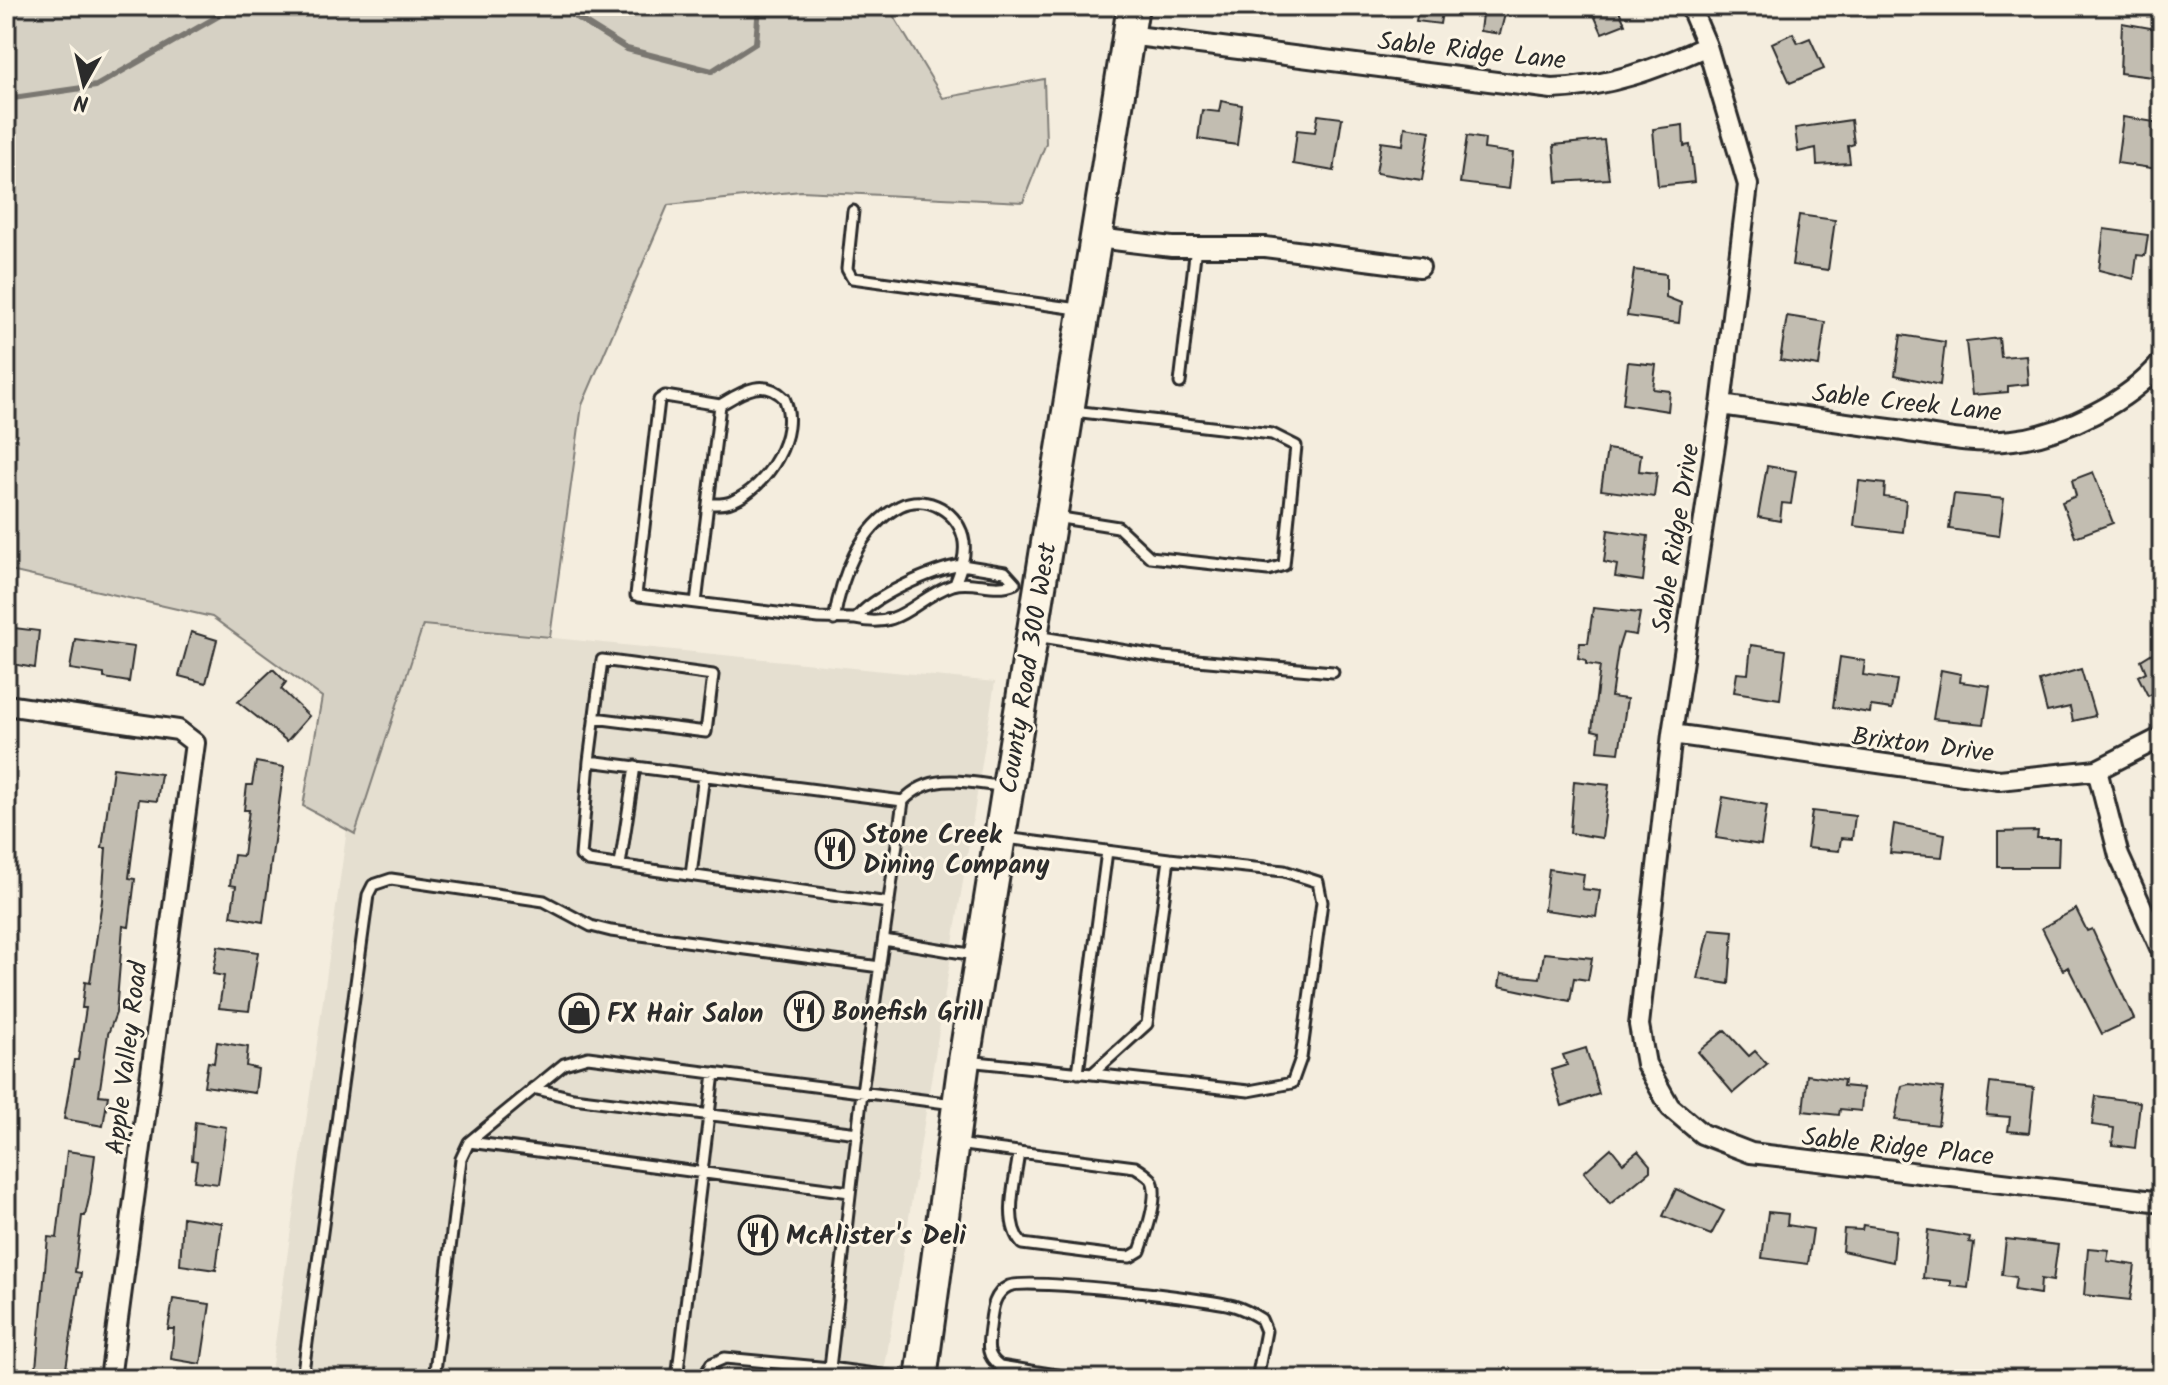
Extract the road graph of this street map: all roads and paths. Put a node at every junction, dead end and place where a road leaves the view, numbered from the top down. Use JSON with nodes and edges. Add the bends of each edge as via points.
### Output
{"nodes":[{"id":1,"x":1690,"y":6,"type":"edge"},
{"id":2,"x":1131,"y":20,"type":"edge"},
{"id":3,"x":1707,"y":46,"type":"junction"},
{"id":4,"x":853,"y":211,"type":"dead end"},
{"id":5,"x":1097,"y":238,"type":"junction"},
{"id":6,"x":1196,"y":246,"type":"junction"},
{"id":7,"x":1420,"y":267,"type":"dead end"},
{"id":8,"x":1085,"y":310,"type":"junction"},
{"id":9,"x":2162,"y":362,"type":"edge"},
{"id":10,"x":1180,"y":383,"type":"dead end"},
{"id":11,"x":720,"y":405,"type":"junction"},
{"id":12,"x":1721,"y":405,"type":"junction"},
{"id":13,"x":1069,"y":410,"type":"junction"},
{"id":14,"x":708,"y":504,"type":"junction"},
{"id":15,"x":1052,"y":516,"type":"junction"},
{"id":16,"x":962,"y":565,"type":"junction"},
{"id":17,"x":955,"y":584,"type":"junction"},
{"id":18,"x":1028,"y":585,"type":"junction"},
{"id":19,"x":696,"y":603,"type":"junction"},
{"id":20,"x":856,"y":619,"type":"junction"},
{"id":21,"x":834,"y":620,"type":"junction"},
{"id":22,"x":1033,"y":635,"type":"junction"},
{"id":23,"x":1333,"y":672,"type":"dead end"},
{"id":24,"x":6,"y":705,"type":"edge"},
{"id":25,"x":594,"y":718,"type":"junction"},
{"id":26,"x":1672,"y":734,"type":"junction"},
{"id":27,"x":2162,"y":737,"type":"edge"},
{"id":28,"x":589,"y":761,"type":"junction"},
{"id":29,"x":635,"y":766,"type":"junction"},
{"id":30,"x":2097,"y":770,"type":"junction"},
{"id":31,"x":704,"y":775,"type":"junction"},
{"id":32,"x":1008,"y":788,"type":"junction"},
{"id":33,"x":903,"y":801,"type":"junction"},
{"id":34,"x":999,"y":837,"type":"junction"},
{"id":35,"x":1107,"y":851,"type":"junction"},
{"id":36,"x":1169,"y":859,"type":"junction"},
{"id":37,"x":620,"y":865,"type":"junction"},
{"id":38,"x":691,"y":875,"type":"junction"},
{"id":39,"x":889,"y":903,"type":"junction"},
{"id":40,"x":884,"y":940,"type":"junction"},
{"id":41,"x":2162,"y":952,"type":"edge"},
{"id":42,"x":981,"y":956,"type":"junction"},
{"id":43,"x":880,"y":967,"type":"junction"},
{"id":44,"x":964,"y":1061,"type":"junction"},
{"id":45,"x":714,"y":1073,"type":"junction"},
{"id":46,"x":1078,"y":1073,"type":"junction"},
{"id":47,"x":1092,"y":1074,"type":"junction"},
{"id":48,"x":1655,"y":1084,"type":"joint"},
{"id":49,"x":533,"y":1088,"type":"junction"},
{"id":50,"x":862,"y":1092,"type":"junction"},
{"id":51,"x":958,"y":1104,"type":"junction"},
{"id":52,"x":708,"y":1117,"type":"junction"},
{"id":53,"x":858,"y":1133,"type":"junction"},
{"id":54,"x":469,"y":1142,"type":"junction"},
{"id":55,"x":952,"y":1143,"type":"junction"},
{"id":56,"x":1019,"y":1152,"type":"junction"},
{"id":57,"x":702,"y":1173,"type":"junction"},
{"id":58,"x":850,"y":1192,"type":"junction"},
{"id":59,"x":2162,"y":1202,"type":"edge"},
{"id":60,"x":829,"y":1374,"type":"edge"},
{"id":61,"x":110,"y":1379,"type":"edge"},
{"id":62,"x":302,"y":1379,"type":"edge"},
{"id":63,"x":434,"y":1379,"type":"edge"},
{"id":64,"x":677,"y":1379,"type":"edge"},
{"id":65,"x":703,"y":1379,"type":"edge"},
{"id":66,"x":911,"y":1379,"type":"edge"},
{"id":67,"x":921,"y":1379,"type":"edge"},
{"id":68,"x":1082,"y":1379,"type":"edge"},
{"id":69,"x":1257,"y":1379,"type":"edge"}],
"edges":[{"from":1,"to":3,"type":"street","name":"Sable Ridge Drive"},
{"from":2,"to":3,"type":"street","name":"Sable Ridge Lane","via":[[1552,89],[1620,80]]},
{"from":2,"to":5,"type":"main road","name":"County Road 300 West"},
{"from":3,"to":12,"type":"street","name":"Sable Ridge Drive","via":[[1748,185]]},
{"from":4,"to":8,"type":"lane","via":[[847,269],[860,281]]},
{"from":5,"to":6,"type":"street"},
{"from":5,"to":8,"type":"main road","name":"County Road 300 West"},
{"from":6,"to":7,"type":"street","via":[[1265,247]]},
{"from":6,"to":10,"type":"lane"},
{"from":8,"to":13,"type":"main road","name":"County Road 300 West"},
{"from":9,"to":12,"type":"street","name":"Sable Creek Lane","via":[[2117,399],[2052,431],[2014,440],[1959,439]]},
{"from":11,"to":14,"type":"lane"},
{"from":11,"to":14,"type":"lane","via":[[761,387],[784,398],[790,417],[765,478],[735,501]]},
{"from":11,"to":19,"type":"lane","via":[[665,396],[659,400],[634,591]]},
{"from":12,"to":26,"type":"street","name":"Sable Ridge Drive"},
{"from":13,"to":15,"type":"main road","name":"County Road 300 West"},
{"from":13,"to":15,"type":"lane","via":[[1272,434],[1296,446],[1284,565],[1268,570],[1150,557],[1118,527]]},
{"from":14,"to":19,"type":"lane"},
{"from":15,"to":18,"type":"main road","name":"County Road 300 West"},
{"from":16,"to":17,"type":"lane"},
{"from":16,"to":18,"type":"lane","via":[[1005,572]]},
{"from":16,"to":20,"type":"lane","via":[[933,573],[864,607]]},
{"from":16,"to":21,"type":"lane","via":[[964,542],[951,514],[930,504],[903,504],[877,524],[848,566]]},
{"from":17,"to":18,"type":"lane","via":[[1001,589]]},
{"from":17,"to":20,"type":"lane","via":[[889,621]]},
{"from":18,"to":22,"type":"main road","name":"County Road 300 West"},
{"from":19,"to":21,"type":"lane"},
{"from":20,"to":21,"type":"lane"},
{"from":22,"to":23,"type":"lane","via":[[1163,657]]},
{"from":22,"to":32,"type":"main road","name":"County Road 300 West"},
{"from":24,"to":61,"type":"street","name":"Apple Valley Road","via":[[178,730],[195,743]]},
{"from":25,"to":25,"type":"lane","via":[[602,660],[713,675],[706,732]]},
{"from":25,"to":28,"type":"lane"},
{"from":26,"to":30,"type":"street","name":"Brixton Drive","via":[[1976,779],[2023,780]]},
{"from":26,"to":48,"type":"street","name":"Sable Ridge Drive","via":[[1638,1004],[1641,1040]]},
{"from":27,"to":30,"type":"street","name":"Brixton Drive"},
{"from":28,"to":29,"type":"lane"},
{"from":28,"to":37,"type":"lane","via":[[581,856]]},
{"from":29,"to":31,"type":"lane"},
{"from":29,"to":37,"type":"lane"},
{"from":30,"to":41,"type":"street","via":[[2119,856]]},
{"from":31,"to":33,"type":"lane"},
{"from":31,"to":38,"type":"lane"},
{"from":32,"to":33,"type":"lane","via":[[934,783],[916,787]]},
{"from":32,"to":34,"type":"main road","name":"County Road 300 West"},
{"from":33,"to":39,"type":"lane"},
{"from":34,"to":35,"type":"lane"},
{"from":34,"to":42,"type":"main road","name":"County Road 300 West"},
{"from":35,"to":36,"type":"lane"},
{"from":35,"to":46,"type":"lane"},
{"from":36,"to":47,"type":"lane","via":[[1147,1024]]},
{"from":36,"to":47,"type":"lane","via":[[1284,871],[1318,882],[1322,902],[1301,1058],[1292,1083],[1249,1091]]},
{"from":37,"to":38,"type":"lane"},
{"from":38,"to":39,"type":"lane"},
{"from":39,"to":40,"type":"lane"},
{"from":40,"to":42,"type":"lane"},
{"from":40,"to":43,"type":"lane"},
{"from":42,"to":44,"type":"main road","name":"County Road 300 West"},
{"from":43,"to":50,"type":"lane"},
{"from":43,"to":62,"type":"lane","via":[[611,931],[544,901],[391,879],[373,885]]},
{"from":44,"to":46,"type":"lane"},
{"from":44,"to":51,"type":"main road","name":"County Road 300 West"},
{"from":45,"to":49,"type":"lane","via":[[588,1057],[564,1064]]},
{"from":45,"to":50,"type":"lane"},
{"from":45,"to":52,"type":"lane"},
{"from":46,"to":47,"type":"lane"},
{"from":48,"to":59,"type":"street","name":"Sable Ridge Place","via":[[1670,1107],[1702,1134],[1751,1153]]},
{"from":49,"to":52,"type":"lane"},
{"from":49,"to":54,"type":"lane"},
{"from":50,"to":51,"type":"lane"},
{"from":50,"to":53,"type":"lane"},
{"from":51,"to":55,"type":"main road","name":"County Road 300 West"},
{"from":52,"to":53,"type":"lane"},
{"from":52,"to":57,"type":"lane"},
{"from":53,"to":58,"type":"lane"},
{"from":54,"to":57,"type":"lane"},
{"from":54,"to":63,"type":"lane","via":[[461,1159]]},
{"from":55,"to":56,"type":"lane"},
{"from":55,"to":67,"type":"main road","name":"County Road 300 West"},
{"from":56,"to":56,"type":"lane","via":[[1135,1167],[1150,1179],[1151,1219],[1140,1251],[1130,1257],[1022,1244],[1012,1222]]},
{"from":57,"to":58,"type":"lane"},
{"from":57,"to":64,"type":"lane"},
{"from":58,"to":60,"type":"lane"},
{"from":60,"to":65,"type":"lane","via":[[725,1358],[711,1364]]},
{"from":60,"to":66,"type":"lane"},
{"from":68,"to":69,"type":"lane","via":[[993,1361],[987,1349],[993,1305],[1002,1290],[1021,1284],[1116,1291],[1242,1309],[1261,1319],[1266,1331]]}]}
